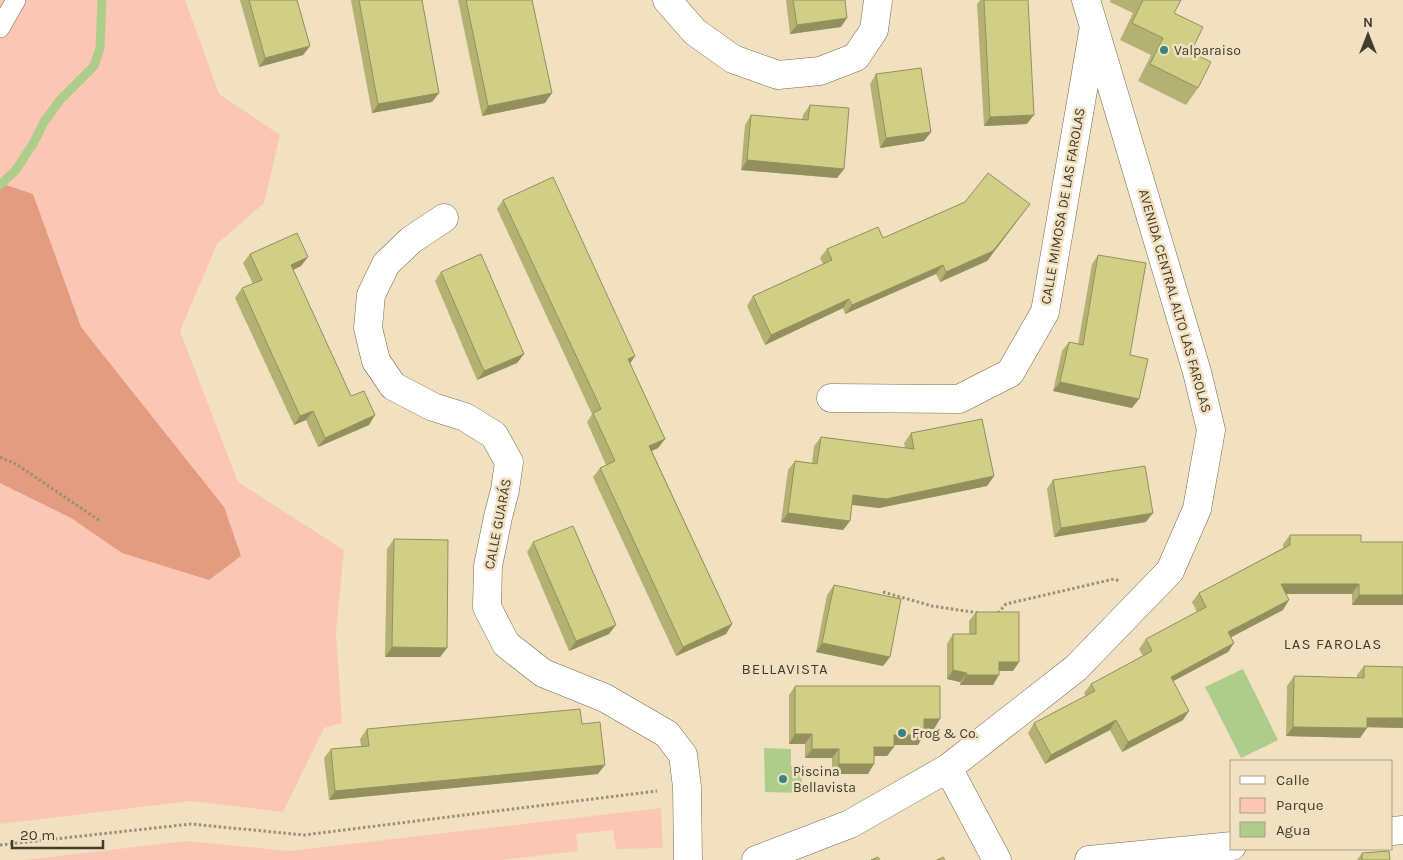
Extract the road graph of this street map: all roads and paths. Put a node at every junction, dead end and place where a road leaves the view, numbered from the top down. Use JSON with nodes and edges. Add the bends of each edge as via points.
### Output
{"nodes":[{"id":1,"x":16,"y":0,"type":"edge"},
{"id":2,"x":667,"y":0,"type":"edge"},
{"id":3,"x":878,"y":0,"type":"edge"},
{"id":4,"x":1086,"y":0,"type":"edge"},
{"id":5,"x":1094,"y":26,"type":"junction"},
{"id":6,"x":0,"y":28,"type":"edge"},
{"id":7,"x":444,"y":218,"type":"dead end"},
{"id":8,"x":832,"y":398,"type":"dead end"},
{"id":9,"x":0,"y":457,"type":"edge"},
{"id":10,"x":100,"y":521,"type":"dead end"},
{"id":11,"x":1153,"y":588,"type":"junction"},
{"id":12,"x":882,"y":592,"type":"dead end"},
{"id":13,"x":983,"y":613,"type":"edge"},
{"id":14,"x":991,"y":613,"type":"edge"},
{"id":15,"x":948,"y":768,"type":"junction"},
{"id":16,"x":687,"y":787,"type":"junction"},
{"id":17,"x":0,"y":845,"type":"edge"},
{"id":18,"x":1230,"y":846,"type":"edge"},
{"id":19,"x":688,"y":860,"type":"edge"},
{"id":20,"x":756,"y":860,"type":"edge"},
{"id":21,"x":997,"y":860,"type":"edge"},
{"id":22,"x":1089,"y":860,"type":"edge"}],
"edges":[{"from":1,"to":6,"type":"lane"},
{"from":2,"to":3,"type":"street","via":[[695,32],[733,59],[778,75],[820,71],[856,56],[874,30]]},
{"from":4,"to":5,"type":"street","name":"AVENIDA CENTRAL ALTO LAS FAROLAS"},
{"from":5,"to":8,"type":"street","name":"CALLE MIMOSA DE LAS FAROLAS","via":[[1045,312],[1010,373],[959,399]]},
{"from":5,"to":11,"type":"street","name":"AVENIDA CENTRAL ALTO LAS FAROLAS","via":[[1197,372],[1211,430],[1197,509],[1170,571]]},
{"from":7,"to":16,"type":"street","name":"CALLE GUARÁS","via":[[411,240],[386,264],[371,295],[368,328],[376,362],[394,386],[433,407],[465,417],[494,435],[509,462],[488,566],[487,607],[506,644],[543,673],[605,698],[667,734],[683,755]]},
{"from":9,"to":10,"type":"path","via":[[16,464]]},
{"from":11,"to":14,"type":"path","via":[[1114,579],[1006,604],[998,613]]},
{"from":11,"to":15,"type":"street","name":"AVENIDA CENTRAL ALTO LAS FAROLAS","via":[[1076,668]]},
{"from":12,"to":13,"type":"path","via":[[932,606]]},
{"from":15,"to":20,"type":"street","name":"AVENIDA CENTRAL ALTO LAS FAROLAS","via":[[850,824]]},
{"from":15,"to":21,"type":"street"},
{"from":16,"to":17,"type":"path","via":[[304,835],[191,824]]},
{"from":16,"to":19,"type":"street","name":"CALLE GUARÁS"},
{"from":18,"to":22,"type":"street"}]}
